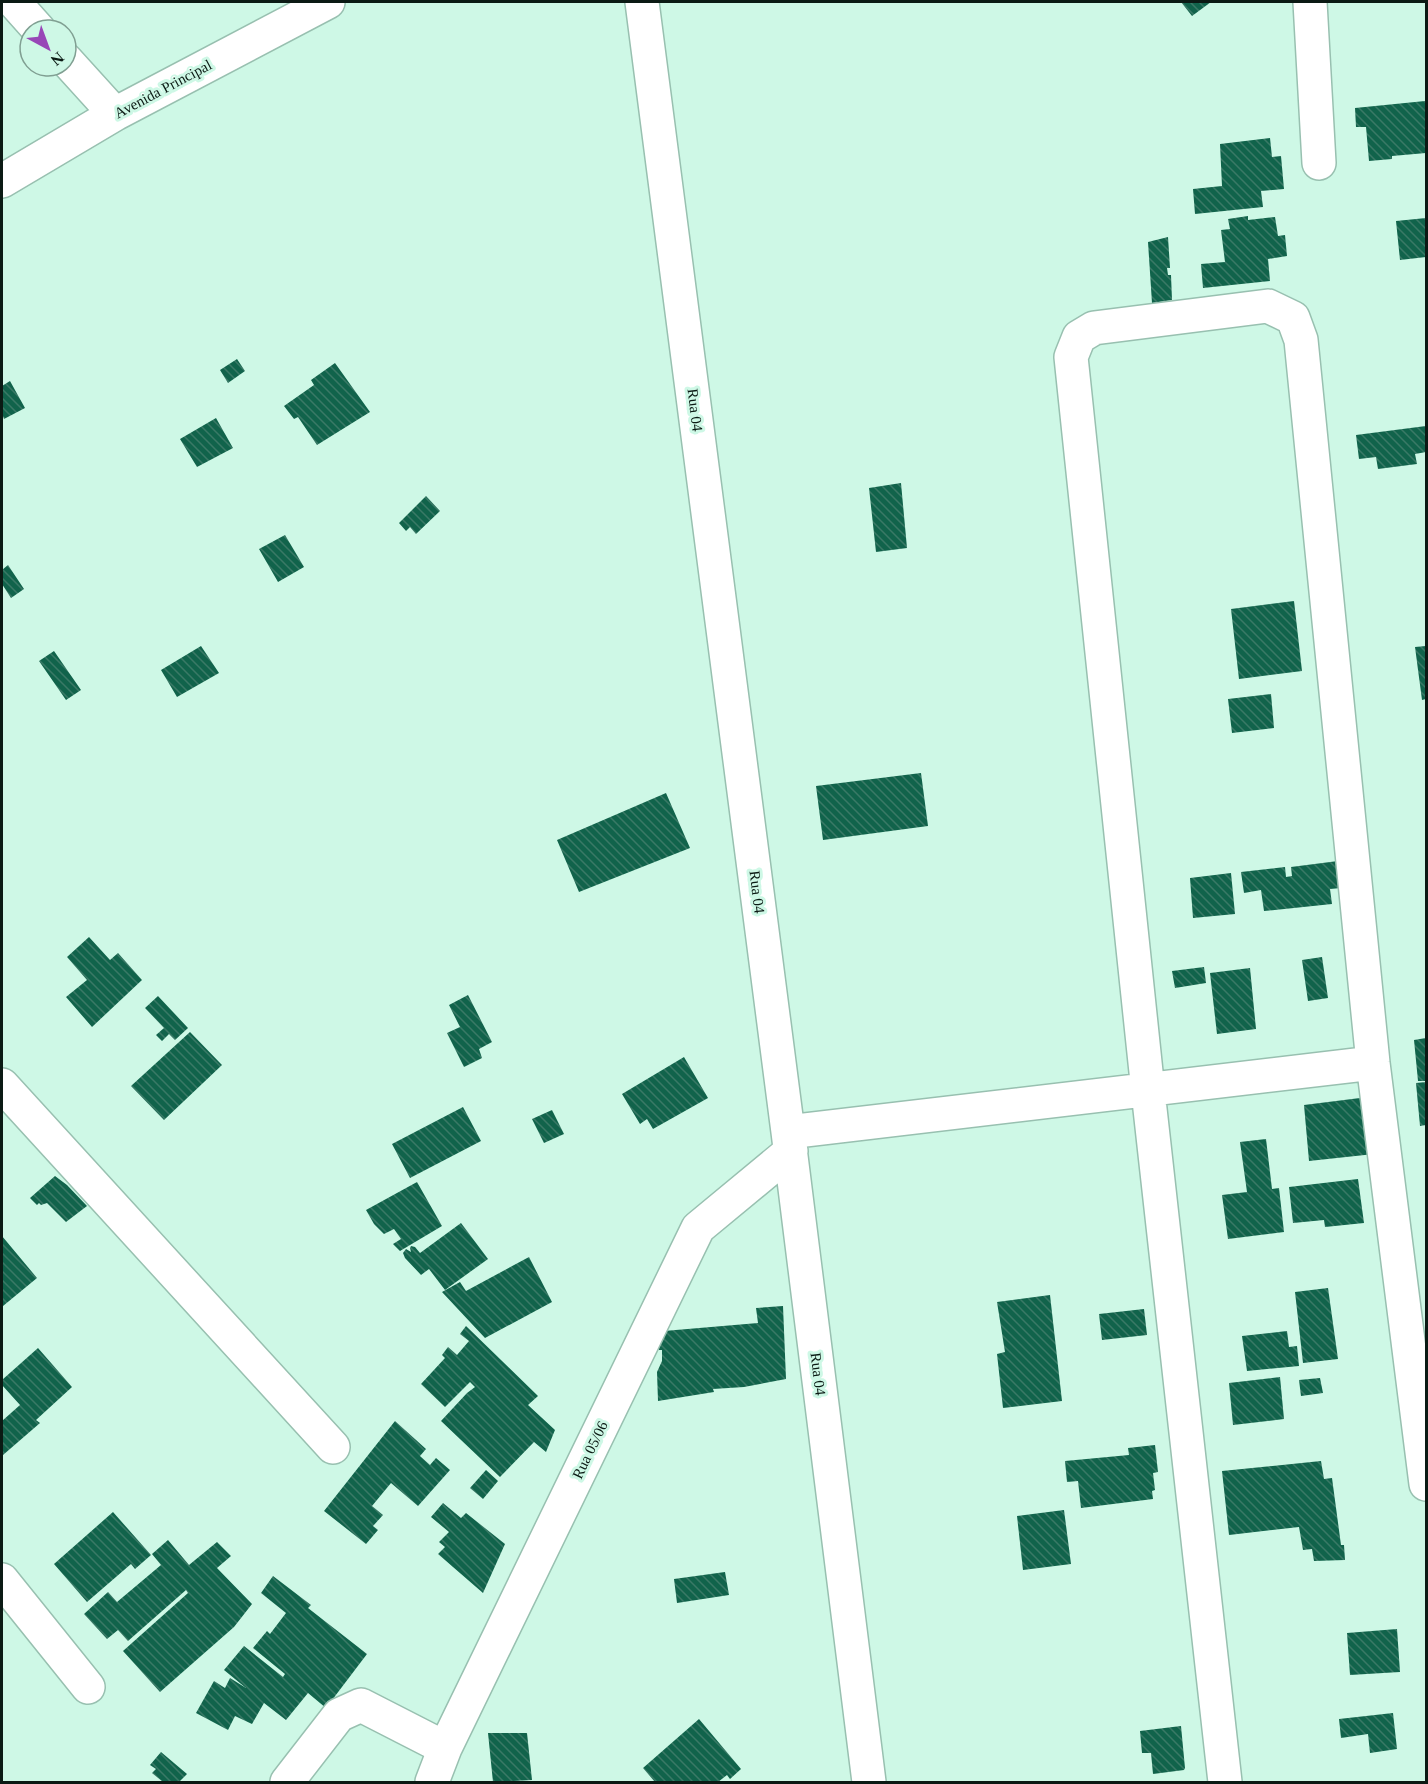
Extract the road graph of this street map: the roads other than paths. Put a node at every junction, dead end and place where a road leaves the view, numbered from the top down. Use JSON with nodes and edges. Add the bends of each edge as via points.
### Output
{"nodes":[{"id":1,"x":14,"y":2,"type":"edge"},
{"id":2,"x":328,"y":2,"type":"edge"},
{"id":3,"x":642,"y":2,"type":"edge"},
{"id":4,"x":1310,"y":2,"type":"edge"},
{"id":5,"x":28,"y":18,"type":"edge"},
{"id":6,"x":78,"y":73,"type":"edge"},
{"id":7,"x":115,"y":114,"type":"junction"},
{"id":8,"x":1319,"y":163,"type":"dead end"},
{"id":9,"x":2,"y":181,"type":"edge"},
{"id":10,"x":1373,"y":1063,"type":"junction"},
{"id":11,"x":2,"y":1085,"type":"edge"},
{"id":12,"x":1148,"y":1091,"type":"junction"},
{"id":13,"x":789,"y":1141,"type":"junction"},
{"id":14,"x":333,"y":1447,"type":"dead end"},
{"id":15,"x":1426,"y":1484,"type":"edge"},
{"id":16,"x":2,"y":1580,"type":"edge"},
{"id":17,"x":88,"y":1687,"type":"dead end"},
{"id":18,"x":445,"y":1748,"type":"junction"},
{"id":19,"x":287,"y":1782,"type":"edge"},
{"id":20,"x":432,"y":1782,"type":"edge"},
{"id":21,"x":869,"y":1782,"type":"edge"},
{"id":22,"x":1226,"y":1782,"type":"edge"}],
"edges":[{"from":1,"to":5,"type":"street"},
{"from":2,"to":7,"type":"street","name":"Avenida Principal"},
{"from":3,"to":13,"type":"street","name":"Rua 04"},
{"from":4,"to":8,"type":"street"},
{"from":6,"to":7,"type":"street"},
{"from":7,"to":9,"type":"street","name":"Avenida Principal"},
{"from":10,"to":12,"type":"street"},
{"from":10,"to":12,"type":"street","via":[[1301,340],[1293,318],[1268,306],[1094,328],[1079,337],[1071,357]]},
{"from":10,"to":15,"type":"street"},
{"from":11,"to":14,"type":"street"},
{"from":12,"to":13,"type":"street"},
{"from":12,"to":22,"type":"street"},
{"from":13,"to":18,"type":"street","name":"Rua 05/06","via":[[698,1228]]},
{"from":13,"to":21,"type":"street","name":"Rua 04"},
{"from":16,"to":17,"type":"street"},
{"from":18,"to":19,"type":"street","via":[[361,1705],[339,1715]]},
{"from":18,"to":20,"type":"street","name":"Rua 05/06"}]}
